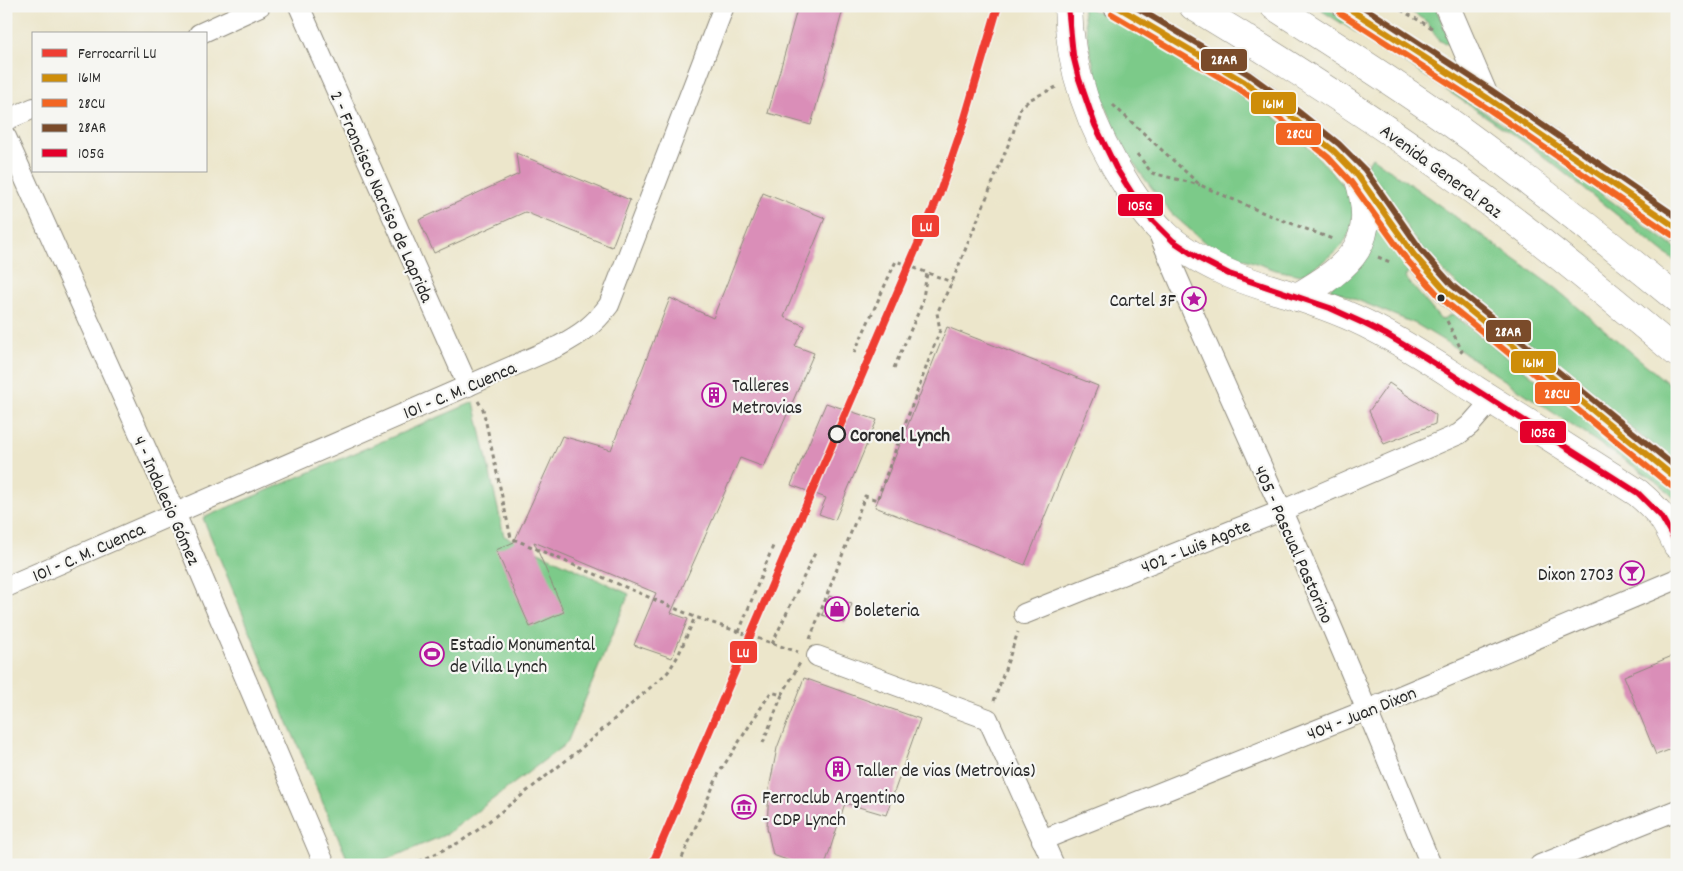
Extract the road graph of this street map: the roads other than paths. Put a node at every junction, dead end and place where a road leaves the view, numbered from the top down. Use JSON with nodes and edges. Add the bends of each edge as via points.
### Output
{"nodes":[{"id":1,"x":260,"y":6,"type":"edge"},
{"id":2,"x":299,"y":6,"type":"edge"},
{"id":3,"x":724,"y":6,"type":"edge"},
{"id":4,"x":1068,"y":6,"type":"edge"},
{"id":5,"x":1116,"y":6,"type":"edge"},
{"id":6,"x":1193,"y":6,"type":"edge"},
{"id":7,"x":1274,"y":6,"type":"edge"},
{"id":8,"x":1345,"y":6,"type":"edge"},
{"id":9,"x":1447,"y":6,"type":"edge"},
{"id":10,"x":203,"y":32,"type":"edge"},
{"id":11,"x":1486,"y":97,"type":"junction"},
{"id":12,"x":32,"y":109,"type":"edge"},
{"id":13,"x":6,"y":120,"type":"edge"},
{"id":14,"x":6,"y":137,"type":"edge"},
{"id":15,"x":1358,"y":176,"type":"junction"},
{"id":16,"x":1156,"y":224,"type":"junction"},
{"id":17,"x":1677,"y":228,"type":"edge"},
{"id":18,"x":1296,"y":297,"type":"junction"},
{"id":19,"x":1677,"y":299,"type":"edge"},
{"id":20,"x":1677,"y":353,"type":"edge"},
{"id":21,"x":468,"y":386,"type":"junction"},
{"id":22,"x":1492,"y":400,"type":"junction"},
{"id":23,"x":1677,"y":479,"type":"edge"},
{"id":24,"x":1281,"y":511,"type":"junction"},
{"id":25,"x":175,"y":513,"type":"junction"},
{"id":26,"x":1677,"y":545,"type":"edge"},
{"id":27,"x":1677,"y":579,"type":"edge"},
{"id":28,"x":6,"y":587,"type":"edge"},
{"id":29,"x":1024,"y":614,"type":"road end"},
{"id":30,"x":811,"y":655,"type":"road end"},
{"id":31,"x":1367,"y":710,"type":"junction"},
{"id":32,"x":1677,"y":810,"type":"edge"},
{"id":33,"x":1042,"y":840,"type":"junction"},
{"id":34,"x":325,"y":865,"type":"edge"},
{"id":35,"x":1054,"y":865,"type":"edge"},
{"id":36,"x":1431,"y":865,"type":"edge"},
{"id":37,"x":1540,"y":865,"type":"edge"}],
"edges":[{"from":1,"to":10,"type":"street"},
{"from":2,"to":21,"type":"street","name":"2 - Francisco Narciso de Laprida"},
{"from":3,"to":21,"type":"street","name":"101 - C. M. Cuenca","via":[[609,305],[583,333]]},
{"from":4,"to":16,"type":"main road","via":[[1070,37],[1086,106],[1115,167]]},
{"from":5,"to":15,"type":"street","via":[[1250,86],[1334,151]]},
{"from":6,"to":20,"type":"main road","name":"Avenida General Paz","via":[[1335,95],[1455,177],[1529,232]]},
{"from":7,"to":19,"type":"main road","via":[[1456,127]]},
{"from":8,"to":11,"type":"street"},
{"from":9,"to":11,"type":"street"},
{"from":11,"to":17,"type":"street"},
{"from":12,"to":13,"type":"street"},
{"from":14,"to":25,"type":"street","name":"4 - Indalecio Gómez"},
{"from":15,"to":18,"type":"main road","via":[[1365,201],[1366,223],[1358,248],[1323,282]]},
{"from":15,"to":23,"type":"street","via":[[1414,255],[1447,292]]},
{"from":16,"to":18,"type":"main road","via":[[1168,238],[1222,271]]},
{"from":16,"to":24,"type":"street","name":"405 - Pascual Pastorino"},
{"from":18,"to":22,"type":"main road","via":[[1373,327]]},
{"from":21,"to":25,"type":"street","name":"101 - C. M. Cuenca"},
{"from":22,"to":24,"type":"street","name":"402 - Luis Agote","via":[[1459,434]]},
{"from":22,"to":26,"type":"main road","via":[[1638,494],[1666,521]]},
{"from":24,"to":29,"type":"street","name":"402 - Luis Agote"},
{"from":24,"to":31,"type":"street","name":"405 - Pascual Pastorino"},
{"from":25,"to":28,"type":"street","name":"101 - C. M. Cuenca"},
{"from":25,"to":34,"type":"street","name":"4 - Indalecio Gómez"},
{"from":27,"to":31,"type":"street","name":"404 - Juan Dixon"},
{"from":30,"to":33,"type":"street","via":[[988,719]]},
{"from":31,"to":33,"type":"street","name":"404 - Juan Dixon"},
{"from":31,"to":36,"type":"street","name":"405 - Pascual Pastorino"},
{"from":32,"to":37,"type":"street"},
{"from":33,"to":35,"type":"street"}]}
